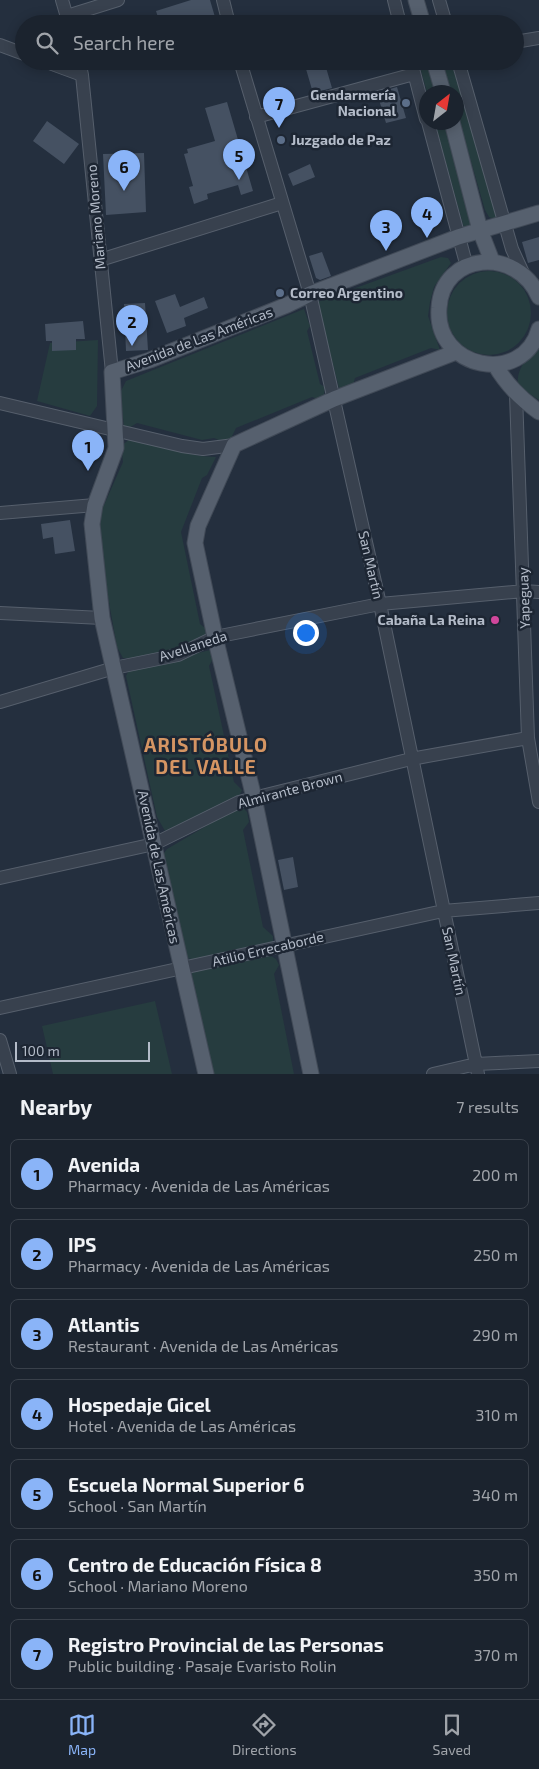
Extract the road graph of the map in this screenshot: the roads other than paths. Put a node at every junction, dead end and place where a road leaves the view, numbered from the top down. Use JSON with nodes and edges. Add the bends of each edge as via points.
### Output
{"nodes":[{"id":1,"x":62,"y":0,"type":"edge"},
{"id":2,"x":118,"y":0,"type":"edge"},
{"id":3,"x":223,"y":0,"type":"edge"},
{"id":4,"x":394,"y":0,"type":"edge"},
{"id":5,"x":416,"y":0,"type":"edge"},
{"id":6,"x":439,"y":0,"type":"edge"},
{"id":7,"x":66,"y":15,"type":"edge"},
{"id":8,"x":80,"y":15,"type":"edge"},
{"id":9,"x":227,"y":15,"type":"edge"},
{"id":10,"x":398,"y":15,"type":"edge"},
{"id":11,"x":420,"y":15,"type":"edge"},
{"id":12,"x":443,"y":15,"type":"edge"},
{"id":13,"x":539,"y":38,"type":"edge"},
{"id":14,"x":524,"y":40,"type":"edge"},
{"id":15,"x":0,"y":45,"type":"edge"},
{"id":16,"x":15,"y":51,"type":"edge"},
{"id":17,"x":68,"y":70,"type":"edge"},
{"id":18,"x":81,"y":70,"type":"edge"},
{"id":19,"x":243,"y":70,"type":"edge"},
{"id":20,"x":413,"y":70,"type":"edge"},
{"id":21,"x":437,"y":70,"type":"edge"},
{"id":22,"x":461,"y":70,"type":"edge"},
{"id":23,"x":414,"y":74,"type":"junction"},
{"id":24,"x":82,"y":75,"type":"junction"},
{"id":25,"x":441,"y":85,"type":"edge"},
{"id":26,"x":419,"y":93,"type":"edge"},
{"id":27,"x":256,"y":117,"type":"junction"},
{"id":28,"x":430,"y":130,"type":"edge"},
{"id":29,"x":454,"y":130,"type":"edge"},
{"id":30,"x":282,"y":203,"type":"junction"},
{"id":31,"x":539,"y":213,"type":"edge"},
{"id":32,"x":506,"y":222,"type":"junction"},
{"id":33,"x":480,"y":230,"type":"junction"},
{"id":34,"x":458,"y":237,"type":"junction"},
{"id":35,"x":100,"y":260,"type":"junction"},
{"id":36,"x":492,"y":261,"type":"junction"},
{"id":37,"x":468,"y":266,"type":"junction"},
{"id":38,"x":523,"y":273,"type":"junction"},
{"id":39,"x":310,"y":294,"type":"junction"},
{"id":40,"x":539,"y":297,"type":"edge"},
{"id":41,"x":539,"y":329,"type":"edge"},
{"id":42,"x":456,"y":352,"type":"junction"},
{"id":43,"x":495,"y":365,"type":"junction"},
{"id":44,"x":112,"y":372,"type":"junction"},
{"id":45,"x":516,"y":394,"type":"junction"},
{"id":46,"x":334,"y":399,"type":"junction"},
{"id":47,"x":0,"y":403,"type":"edge"},
{"id":48,"x":539,"y":412,"type":"edge"},
{"id":49,"x":115,"y":431,"type":"junction"},
{"id":50,"x":234,"y":445,"type":"junction"},
{"id":51,"x":95,"y":505,"type":"junction"},
{"id":52,"x":0,"y":513,"type":"edge"},
{"id":53,"x":524,"y":591,"type":"junction"},
{"id":54,"x":539,"y":592,"type":"edge"},
{"id":55,"x":380,"y":604,"type":"junction"},
{"id":56,"x":0,"y":613,"type":"edge"},
{"id":57,"x":102,"y":618,"type":"junction"},
{"id":58,"x":215,"y":637,"type":"junction"},
{"id":59,"x":114,"y":668,"type":"junction"},
{"id":60,"x":0,"y":702,"type":"edge"},
{"id":61,"x":528,"y":738,"type":"junction"},
{"id":62,"x":411,"y":759,"type":"junction"},
{"id":63,"x":254,"y":798,"type":"junction"},
{"id":64,"x":539,"y":802,"type":"edge"},
{"id":65,"x":154,"y":844,"type":"junction"},
{"id":66,"x":0,"y":878,"type":"edge"},
{"id":67,"x":539,"y":903,"type":"edge"},
{"id":68,"x":443,"y":911,"type":"junction"},
{"id":69,"x":285,"y":944,"type":"junction"},
{"id":70,"x":180,"y":968,"type":"junction"},
{"id":71,"x":0,"y":1008,"type":"edge"},
{"id":72,"x":0,"y":1040,"type":"edge"},
{"id":73,"x":539,"y":1061,"type":"edge"},
{"id":74,"x":477,"y":1069,"type":"edge"},
{"id":75,"x":10,"y":1074,"type":"edge"},
{"id":76,"x":206,"y":1074,"type":"edge"},
{"id":77,"x":311,"y":1074,"type":"edge"},
{"id":78,"x":433,"y":1074,"type":"edge"}],
"edges":[{"from":1,"to":7,"type":"street"},
{"from":2,"to":8,"type":"street"},
{"from":3,"to":9,"type":"street"},
{"from":4,"to":10,"type":"street"},
{"from":5,"to":11,"type":"main road"},
{"from":6,"to":12,"type":"street"},
{"from":13,"to":14,"type":"street"},
{"from":15,"to":16,"type":"street"},
{"from":17,"to":24,"type":"street"},
{"from":18,"to":24,"type":"street","name":"Mariano Moreno"},
{"from":19,"to":27,"type":"street","name":"San Martín"},
{"from":20,"to":23,"type":"street"},
{"from":21,"to":25,"type":"main road"},
{"from":22,"to":32,"type":"street"},
{"from":23,"to":26,"type":"street"},
{"from":23,"to":27,"type":"street"},
{"from":24,"to":35,"type":"street","name":"Mariano Moreno"},
{"from":27,"to":30,"type":"street","name":"San Martín"},
{"from":28,"to":34,"type":"street"},
{"from":29,"to":33,"type":"main road"},
{"from":30,"to":35,"type":"street"},
{"from":30,"to":39,"type":"street","name":"San Martín"},
{"from":31,"to":32,"type":"main road","name":"Avenida de Las Américas"},
{"from":32,"to":33,"type":"main road","name":"Avenida de Las Américas"},
{"from":32,"to":38,"type":"street","via":[[512,249]]},
{"from":33,"to":34,"type":"main road","name":"Avenida de Las Américas"},
{"from":33,"to":36,"type":"main road"},
{"from":33,"to":37,"type":"main road"},
{"from":34,"to":37,"type":"street"},
{"from":34,"to":39,"type":"main road","name":"Avenida de Las Américas"},
{"from":35,"to":44,"type":"street","name":"Mariano Moreno"},
{"from":36,"to":37,"type":"main road"},
{"from":36,"to":38,"type":"main road"},
{"from":37,"to":42,"type":"main road","via":[[454,276],[438,306],[439,323],[445,339]]},
{"from":38,"to":40,"type":"main road"},
{"from":39,"to":44,"type":"main road","name":"Avenida de Las Américas"},
{"from":39,"to":46,"type":"street","name":"San Martín"},
{"from":41,"to":43,"type":"main road","via":[[527,350],[512,360]]},
{"from":42,"to":43,"type":"main road","via":[[468,360]]},
{"from":42,"to":46,"type":"main road"},
{"from":43,"to":45,"type":"main road"},
{"from":44,"to":49,"type":"main road","name":"Avenida de Las Américas"},
{"from":45,"to":48,"type":"main road"},
{"from":45,"to":53,"type":"street","name":"Yapeguay"},
{"from":46,"to":50,"type":"main road"},
{"from":46,"to":55,"type":"street","name":"San Martín"},
{"from":47,"to":49,"type":"street"},
{"from":49,"to":50,"type":"street","via":[[194,448]]},
{"from":49,"to":51,"type":"main road","name":"Avenida de Las Américas","via":[[116,448],[112,463]]},
{"from":50,"to":58,"type":"main road","via":[[198,526],[195,543]]},
{"from":51,"to":52,"type":"street"},
{"from":51,"to":57,"type":"main road","name":"Avenida de Las Américas","via":[[92,524]]},
{"from":53,"to":54,"type":"street","name":"Avellaneda"},
{"from":53,"to":55,"type":"street","name":"Avellaneda"},
{"from":53,"to":61,"type":"street","name":"Yapeguay"},
{"from":55,"to":58,"type":"street","name":"Avellaneda"},
{"from":55,"to":62,"type":"street","name":"San Martín"},
{"from":56,"to":57,"type":"street"},
{"from":57,"to":59,"type":"main road","name":"Avenida de Las Américas"},
{"from":58,"to":59,"type":"street","name":"Avellaneda","via":[[178,655]]},
{"from":58,"to":63,"type":"main road"},
{"from":59,"to":60,"type":"street","name":"Avellaneda"},
{"from":59,"to":65,"type":"main road","name":"Avenida de Las Américas"},
{"from":61,"to":62,"type":"street","name":"Almirante Brown"},
{"from":61,"to":64,"type":"street","name":"Yapeguay"},
{"from":62,"to":63,"type":"street","name":"Almirante Brown"},
{"from":62,"to":68,"type":"street","name":"San Martín"},
{"from":63,"to":65,"type":"street","name":"Almirante Brown","via":[[239,802]]},
{"from":63,"to":69,"type":"main road"},
{"from":65,"to":66,"type":"street","name":"Almirante Brown"},
{"from":65,"to":70,"type":"main road","name":"Avenida de Las Américas"},
{"from":67,"to":68,"type":"street","name":"Atilio Errecaborde"},
{"from":68,"to":69,"type":"street","name":"Atilio Errecaborde"},
{"from":68,"to":74,"type":"street","name":"San Martín"},
{"from":69,"to":70,"type":"street","name":"Atilio Errecaborde"},
{"from":69,"to":77,"type":"main road"},
{"from":70,"to":71,"type":"street","name":"Atilio Errecaborde"},
{"from":70,"to":76,"type":"main road","name":"Avenida de Las Américas"},
{"from":72,"to":75,"type":"street"},
{"from":73,"to":74,"type":"street"},
{"from":74,"to":78,"type":"street"}]}
